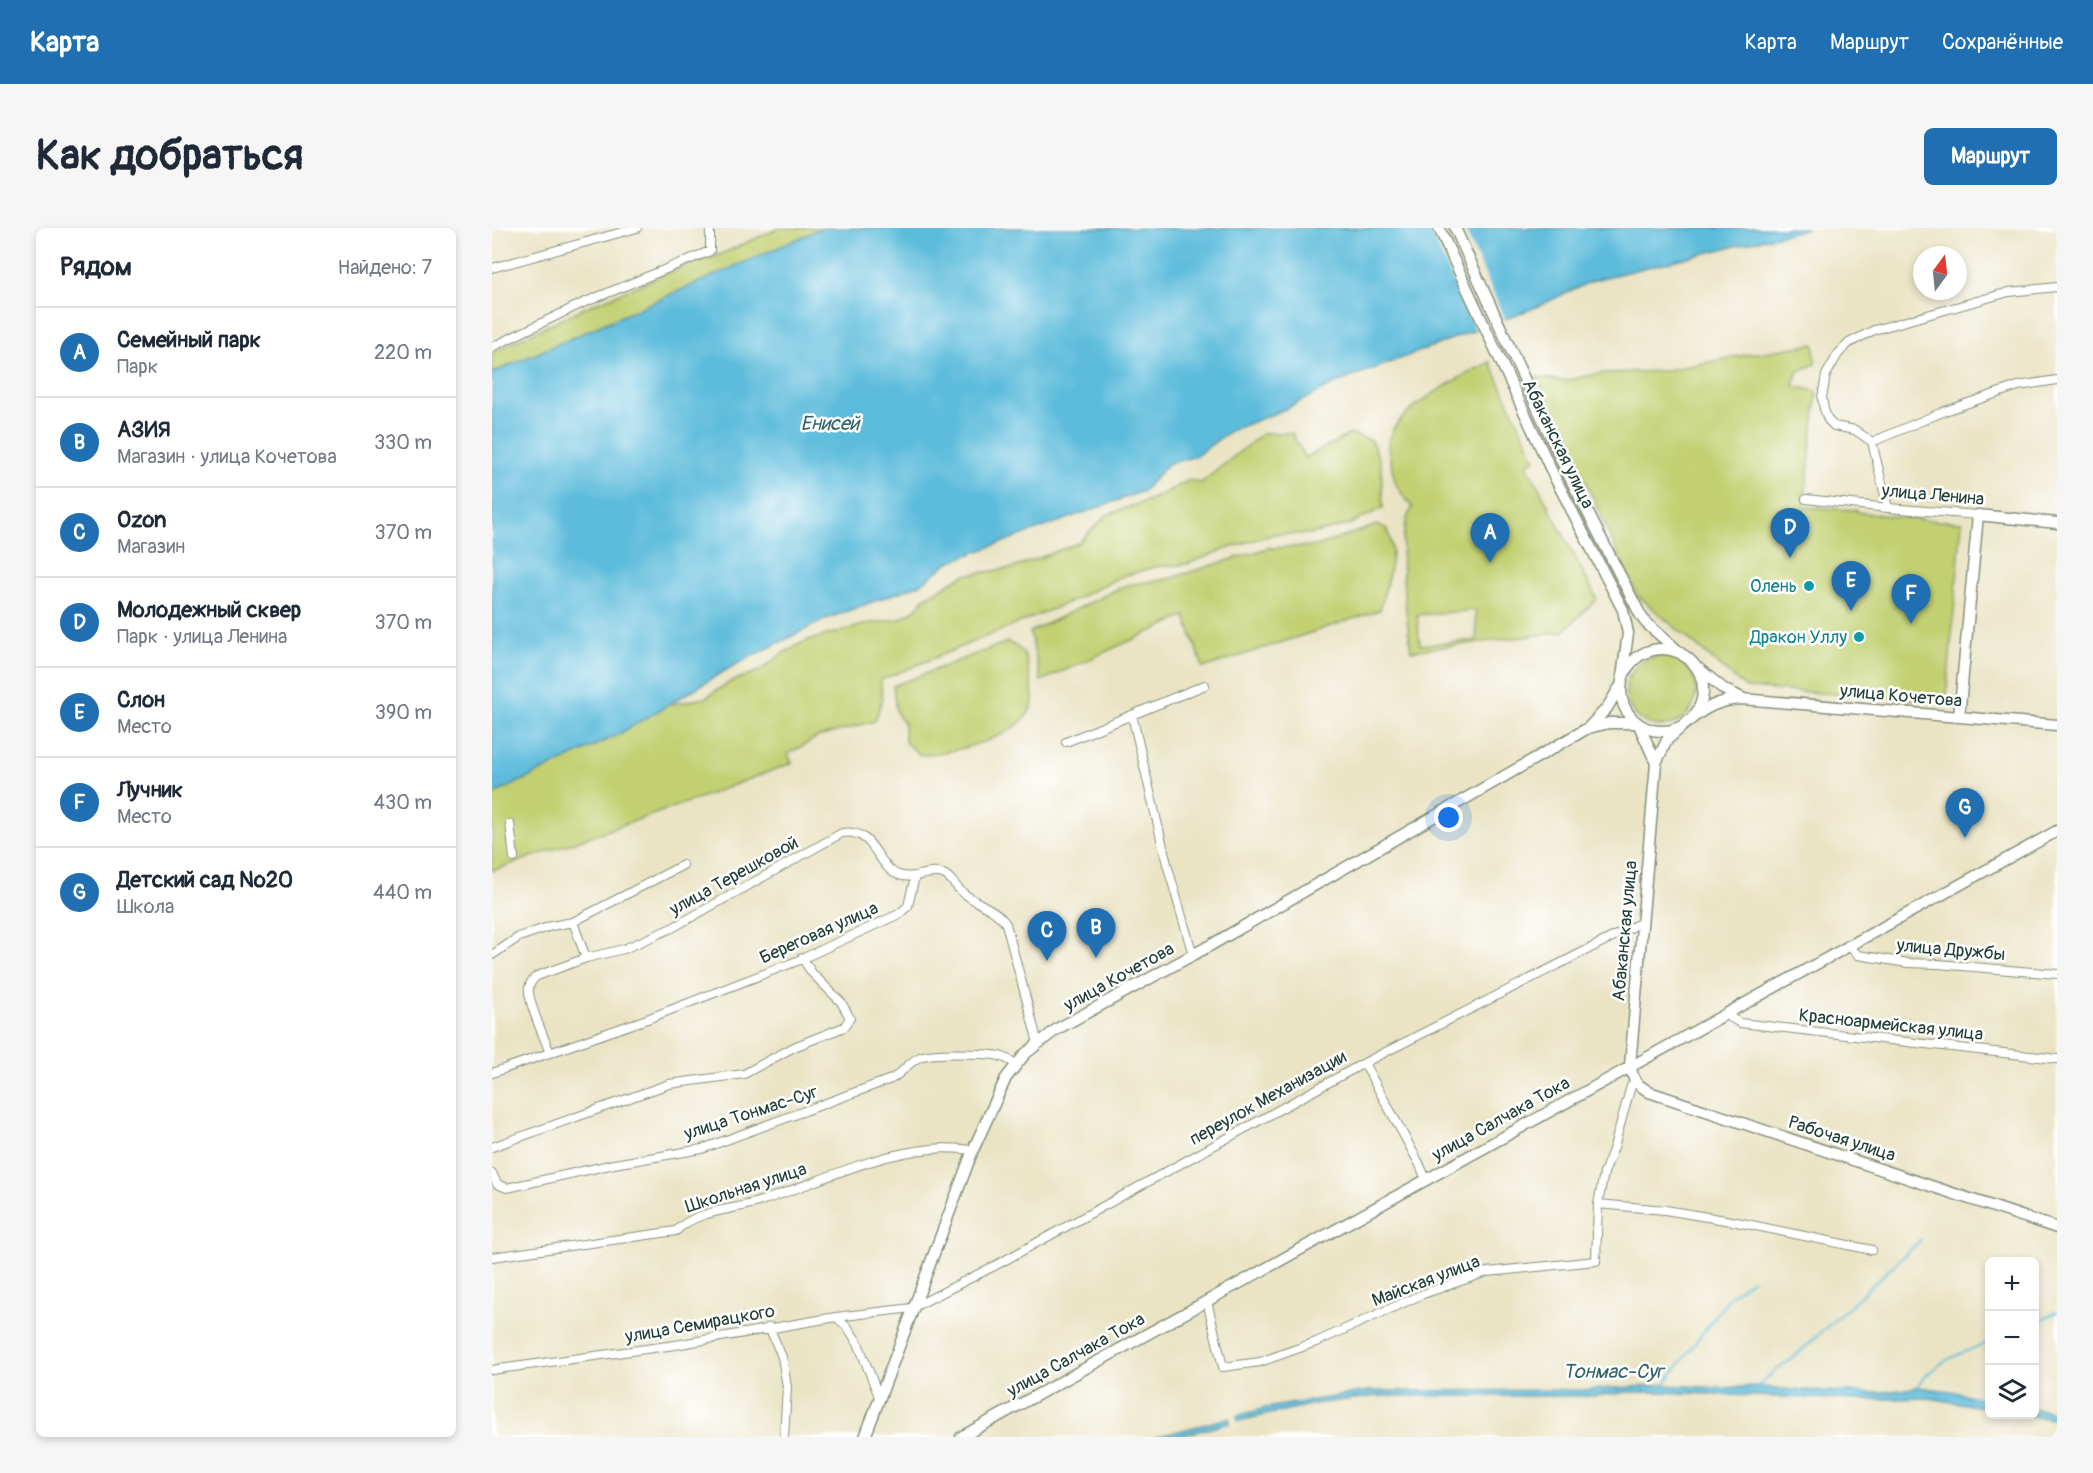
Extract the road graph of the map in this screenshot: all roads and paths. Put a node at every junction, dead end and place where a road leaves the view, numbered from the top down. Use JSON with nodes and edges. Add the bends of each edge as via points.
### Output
{"nodes":[{"id":1,"x":637,"y":228,"type":"edge"},
{"id":2,"x":710,"y":228,"type":"edge"},
{"id":3,"x":1439,"y":228,"type":"edge"},
{"id":4,"x":1455,"y":228,"type":"edge"},
{"id":5,"x":492,"y":268,"type":"edge"},
{"id":6,"x":2057,"y":287,"type":"edge"},
{"id":7,"x":492,"y":347,"type":"edge"},
{"id":8,"x":2057,"y":380,"type":"edge"},
{"id":9,"x":1872,"y":442,"type":"junction"},
{"id":10,"x":1806,"y":499,"type":"dead end"},
{"id":11,"x":1888,"y":508,"type":"junction"},
{"id":12,"x":1978,"y":515,"type":"junction"},
{"id":13,"x":2057,"y":523,"type":"edge"},
{"id":14,"x":1687,"y":658,"type":"junction"},
{"id":15,"x":1622,"y":680,"type":"junction"},
{"id":16,"x":1205,"y":685,"type":"dead end"},
{"id":17,"x":1742,"y":699,"type":"junction"},
{"id":18,"x":1132,"y":715,"type":"junction"},
{"id":19,"x":1959,"y":717,"type":"junction"},
{"id":20,"x":1687,"y":723,"type":"junction"},
{"id":21,"x":1638,"y":724,"type":"junction"},
{"id":22,"x":2057,"y":725,"type":"edge"},
{"id":23,"x":1589,"y":728,"type":"junction"},
{"id":24,"x":1066,"y":742,"type":"dead end"},
{"id":25,"x":1656,"y":763,"type":"junction"},
{"id":26,"x":510,"y":824,"type":"dead end"},
{"id":27,"x":2057,"y":831,"type":"edge"},
{"id":28,"x":514,"y":858,"type":"dead end"},
{"id":29,"x":683,"y":865,"type":"dead end"},
{"id":30,"x":915,"y":876,"type":"junction"},
{"id":31,"x":573,"y":922,"type":"junction"},
{"id":32,"x":1642,"y":922,"type":"junction"},
{"id":33,"x":1848,"y":945,"type":"junction"},
{"id":34,"x":492,"y":955,"type":"edge"},
{"id":35,"x":1193,"y":955,"type":"junction"},
{"id":36,"x":586,"y":958,"type":"junction"},
{"id":37,"x":802,"y":958,"type":"junction"},
{"id":38,"x":2057,"y":974,"type":"edge"},
{"id":39,"x":1724,"y":1014,"type":"junction"},
{"id":40,"x":1038,"y":1043,"type":"junction"},
{"id":41,"x":550,"y":1053,"type":"junction"},
{"id":42,"x":2057,"y":1059,"type":"edge"},
{"id":43,"x":1364,"y":1063,"type":"junction"},
{"id":44,"x":1016,"y":1064,"type":"junction"},
{"id":45,"x":1630,"y":1066,"type":"junction"},
{"id":46,"x":492,"y":1073,"type":"edge"},
{"id":47,"x":1635,"y":1082,"type":"junction"},
{"id":48,"x":492,"y":1147,"type":"edge"},
{"id":49,"x":973,"y":1150,"type":"junction"},
{"id":50,"x":492,"y":1173,"type":"edge"},
{"id":51,"x":1426,"y":1179,"type":"junction"},
{"id":52,"x":1598,"y":1204,"type":"junction"},
{"id":53,"x":2057,"y":1228,"type":"edge"},
{"id":54,"x":1872,"y":1250,"type":"dead end"},
{"id":55,"x":492,"y":1257,"type":"edge"},
{"id":56,"x":1207,"y":1301,"type":"junction"},
{"id":57,"x":912,"y":1308,"type":"junction"},
{"id":58,"x":836,"y":1317,"type":"junction"},
{"id":59,"x":769,"y":1327,"type":"junction"},
{"id":60,"x":492,"y":1370,"type":"edge"},
{"id":61,"x":879,"y":1397,"type":"junction"},
{"id":62,"x":866,"y":1436,"type":"edge"},
{"id":63,"x":784,"y":1437,"type":"edge"},
{"id":64,"x":961,"y":1437,"type":"edge"}],
"edges":[{"from":1,"to":5,"type":"street"},
{"from":2,"to":7,"type":"street","via":[[710,251],[583,303]]},
{"from":3,"to":15,"type":"main road","name":"Абаканская улица","via":[[1553,474],[1623,610],[1628,633]]},
{"from":4,"to":14,"type":"main road","name":"Абаканская улица","via":[[1565,468],[1641,615]]},
{"from":6,"to":9,"type":"street","via":[[2009,292],[1874,330],[1849,343],[1826,375],[1824,409],[1834,426],[1855,430]]},
{"from":8,"to":9,"type":"street","via":[[2018,386],[1976,400]]},
{"from":9,"to":11,"type":"street"},
{"from":10,"to":11,"type":"street","name":"улица Ленина"},
{"from":11,"to":12,"type":"street","name":"улица Ленина"},
{"from":12,"to":13,"type":"main road","name":"улица Ленина"},
{"from":12,"to":19,"type":"main road"},
{"from":14,"to":15,"type":"main road","via":[[1672,650],[1651,651],[1633,661]]},
{"from":14,"to":17,"type":"main road","name":"улица Кочетова","via":[[1714,683]]},
{"from":14,"to":20,"type":"main road","via":[[1698,671],[1703,691],[1700,705]]},
{"from":15,"to":21,"type":"main road","via":[[1622,703]]},
{"from":15,"to":23,"type":"main road","name":"улица Кочетова","via":[[1607,708]]},
{"from":16,"to":18,"type":"street"},
{"from":17,"to":19,"type":"main road","name":"улица Кочетова"},
{"from":17,"to":20,"type":"main road","name":"улица Кочетова","via":[[1713,704]]},
{"from":18,"to":24,"type":"street"},
{"from":18,"to":35,"type":"street"},
{"from":19,"to":22,"type":"main road","name":"улица Кочетова"},
{"from":20,"to":21,"type":"main road","via":[[1662,732]]},
{"from":20,"to":25,"type":"main road","name":"Абаканская улица","via":[[1667,740]]},
{"from":21,"to":23,"type":"main road","name":"улица Кочетова","via":[[1609,723]]},
{"from":21,"to":25,"type":"main road","name":"Абаканская улица"},
{"from":23,"to":35,"type":"main road","name":"улица Кочетова"},
{"from":25,"to":32,"type":"main road","name":"Абаканская улица"},
{"from":26,"to":28,"type":"street"},
{"from":27,"to":33,"type":"main road","name":"улица Салчака Тока"},
{"from":29,"to":31,"type":"street","name":"улица Терешковой"},
{"from":30,"to":36,"type":"street","name":"улица Терешковой","via":[[898,877],[859,834],[842,833],[672,928],[624,949]]},
{"from":30,"to":37,"type":"street","name":"Береговая улица","via":[[908,906],[899,914]]},
{"from":30,"to":40,"type":"street","via":[[946,875],[969,897],[1001,917]]},
{"from":31,"to":34,"type":"street","name":"улица Терешковой","via":[[519,937]]},
{"from":31,"to":36,"type":"street"},
{"from":32,"to":43,"type":"street","name":"переулок Механизации"},
{"from":32,"to":45,"type":"main road","name":"Абаканская улица"},
{"from":33,"to":38,"type":"street","name":"улица Дружбы","via":[[1858,955],[1900,962]]},
{"from":33,"to":39,"type":"main road","name":"улица Салчака Тока"},
{"from":35,"to":40,"type":"main road","name":"улица Кочетова"},
{"from":36,"to":41,"type":"street","via":[[537,976],[529,986]]},
{"from":37,"to":41,"type":"street","name":"Береговая улица"},
{"from":37,"to":48,"type":"street","via":[[845,1008],[850,1018],[844,1027],[770,1058],[749,1072],[669,1084]]},
{"from":39,"to":42,"type":"street","name":"Красноармейская улица","via":[[1740,1023]]},
{"from":39,"to":45,"type":"main road","name":"улица Салчака Тока"},
{"from":40,"to":44,"type":"main road","name":"улица Кочетова"},
{"from":41,"to":46,"type":"street","name":"Береговая улица"},
{"from":43,"to":51,"type":"street"},
{"from":43,"to":57,"type":"street","name":"переулок Механизации"},
{"from":44,"to":49,"type":"main road","name":"улица Кочетова","via":[[998,1092]]},
{"from":44,"to":50,"type":"street","name":"улица Тонмас-Суг","via":[[999,1056],[929,1054],[920,1056],[891,1079],[702,1149],[507,1188],[497,1184]]},
{"from":45,"to":47,"type":"main road"},
{"from":45,"to":51,"type":"main road","name":"улица Салчака Тока"},
{"from":47,"to":52,"type":"street","via":[[1604,1173]]},
{"from":47,"to":53,"type":"main road","name":"Рабочая улица","via":[[1649,1092]]},
{"from":49,"to":55,"type":"street","name":"Школьная улица","via":[[920,1150],[856,1166],[758,1202],[685,1221],[676,1231]]},
{"from":49,"to":57,"type":"main road","name":"улица Кочетова"},
{"from":51,"to":56,"type":"main road","name":"улица Салчака Тока"},
{"from":52,"to":54,"type":"street","via":[[1737,1222]]},
{"from":52,"to":56,"type":"street","name":"Майская улица","via":[[1596,1261],[1487,1272],[1423,1294],[1316,1342],[1260,1362],[1223,1367]]},
{"from":56,"to":64,"type":"main road","name":"улица Салчака Тока"},
{"from":57,"to":58,"type":"street","name":"улица Семирацкого"},
{"from":57,"to":61,"type":"main road","name":"улица Кочетова"},
{"from":58,"to":59,"type":"street","name":"улица Семирацкого"},
{"from":58,"to":61,"type":"street","via":[[858,1343]]},
{"from":59,"to":60,"type":"street","name":"улица Семирацкого","via":[[675,1345]]},
{"from":59,"to":63,"type":"street","via":[[782,1357],[787,1387]]},
{"from":61,"to":62,"type":"main road","name":"улица Кочетова"}]}
